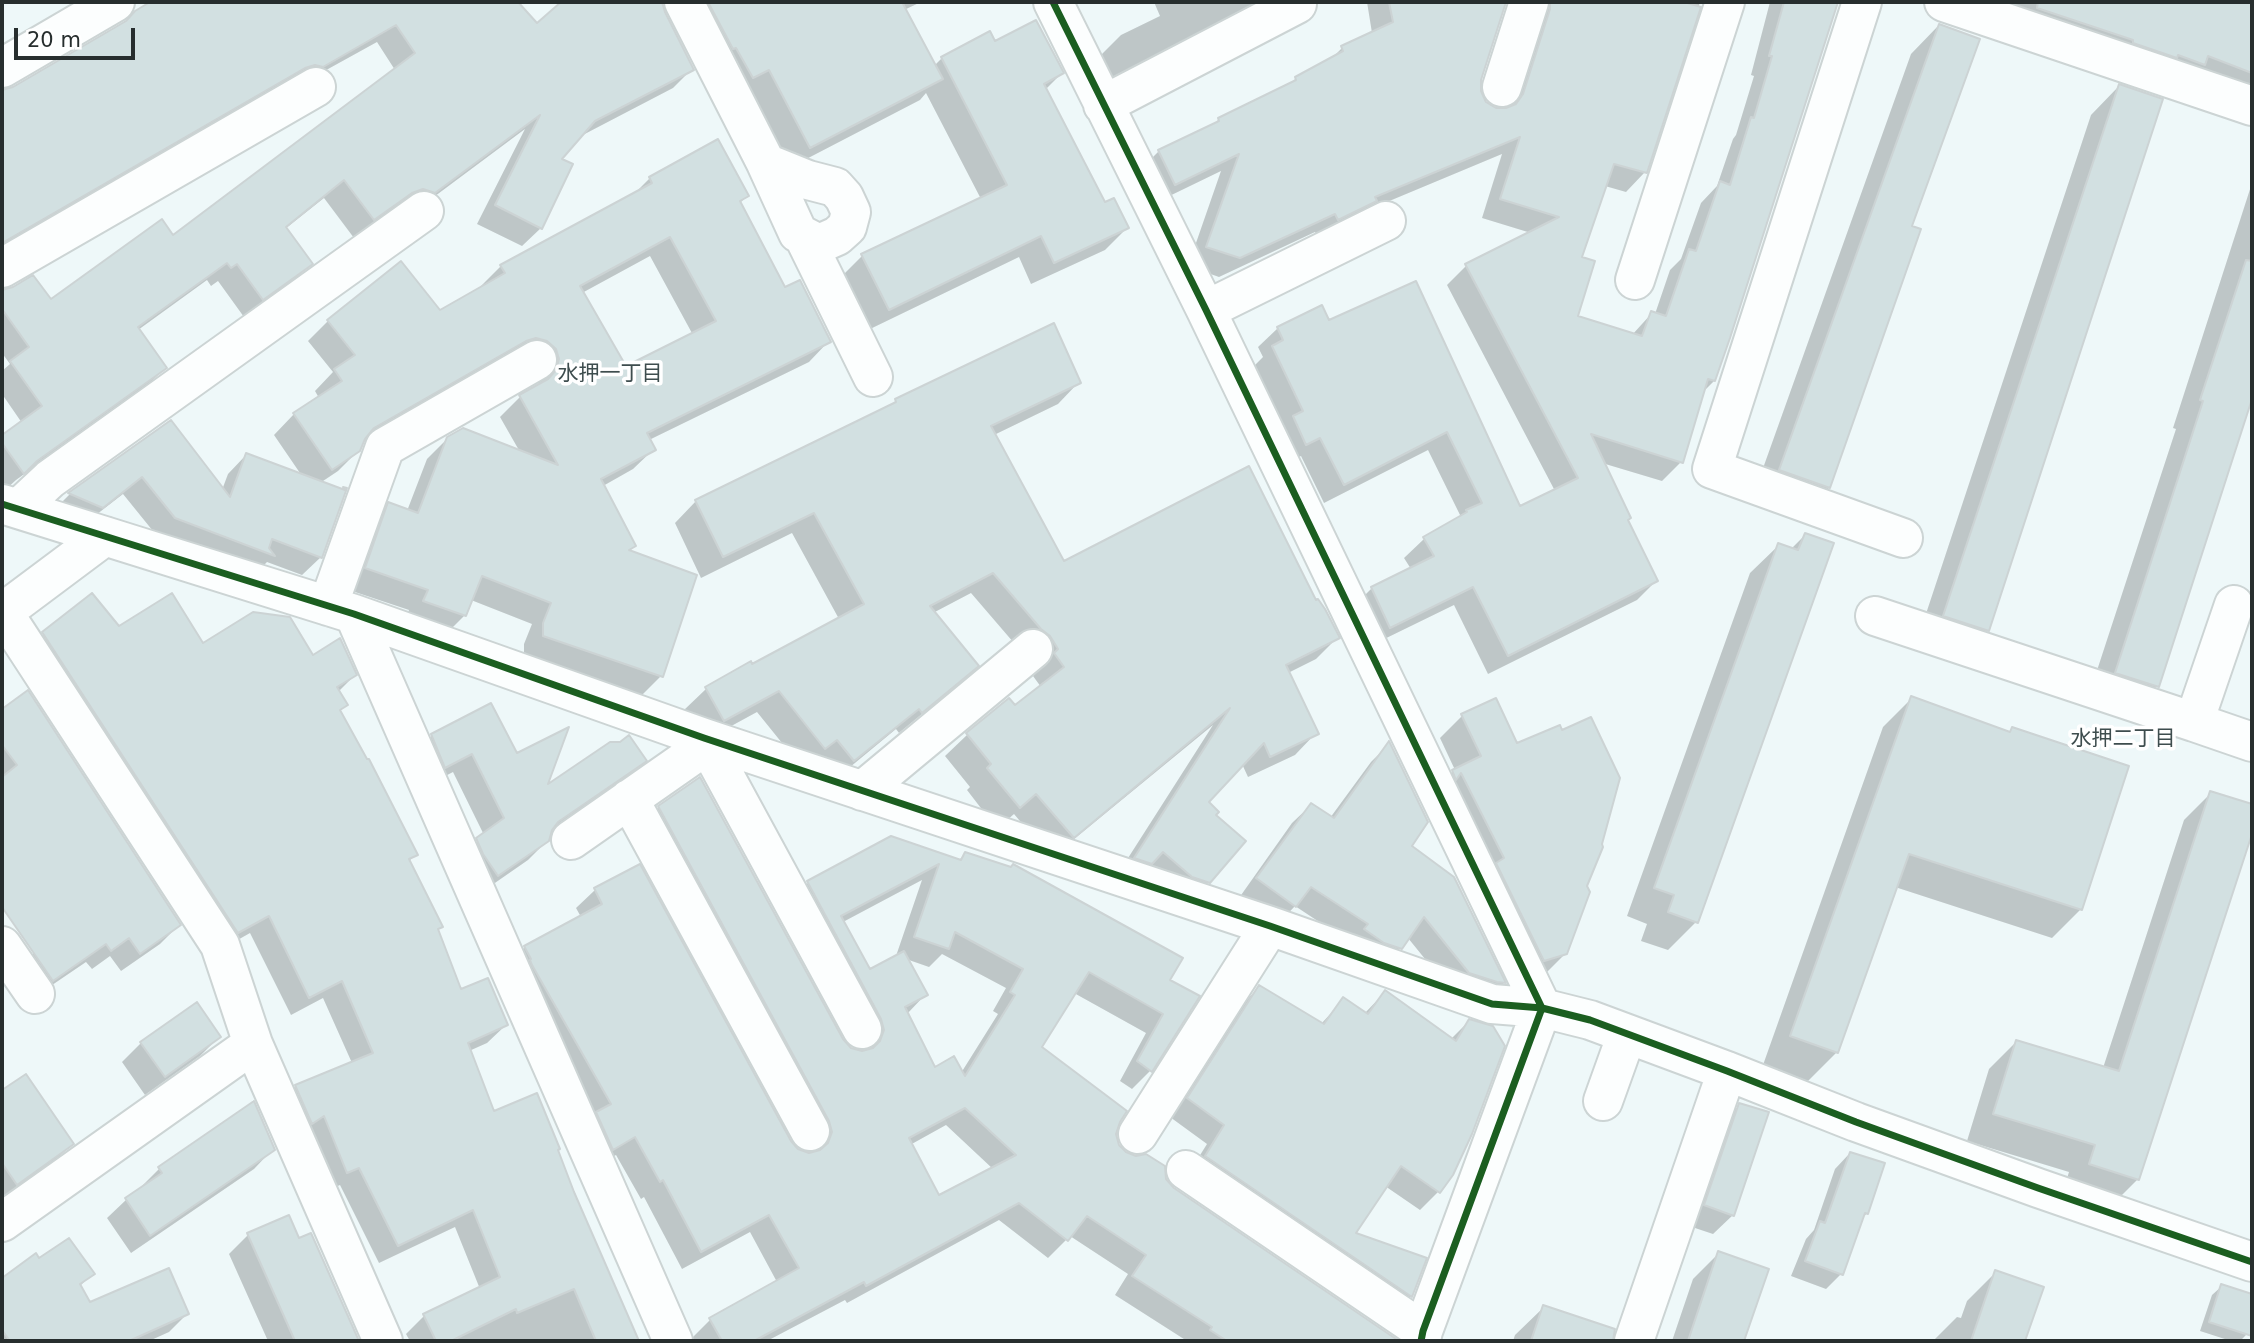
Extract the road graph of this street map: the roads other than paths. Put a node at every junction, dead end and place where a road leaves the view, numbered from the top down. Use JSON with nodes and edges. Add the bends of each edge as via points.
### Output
{"nodes":[{"id":1,"x":115,"y":2,"type":"edge"},
{"id":2,"x":684,"y":2,"type":"edge"},
{"id":3,"x":1053,"y":2,"type":"edge"},
{"id":4,"x":1529,"y":2,"type":"edge"},
{"id":5,"x":1725,"y":2,"type":"edge"},
{"id":6,"x":1862,"y":2,"type":"edge"},
{"id":7,"x":1944,"y":2,"type":"edge"},
{"id":8,"x":1297,"y":4,"type":"dead end"},
{"id":9,"x":2,"y":68,"type":"edge"},
{"id":10,"x":316,"y":87,"type":"dead end"},
{"id":11,"x":1502,"y":88,"type":"dead end"},
{"id":12,"x":1102,"y":105,"type":"junction"},
{"id":13,"x":2252,"y":106,"type":"edge"},
{"id":14,"x":766,"y":163,"type":"junction"},
{"id":15,"x":424,"y":211,"type":"dead end"},
{"id":16,"x":1386,"y":221,"type":"dead end"},
{"id":17,"x":805,"y":239,"type":"junction"},
{"id":18,"x":2,"y":268,"type":"edge"},
{"id":19,"x":1635,"y":280,"type":"dead end"},
{"id":20,"x":1206,"y":310,"type":"junction"},
{"id":21,"x":537,"y":360,"type":"dead end"},
{"id":22,"x":873,"y":377,"type":"dead end"},
{"id":23,"x":10,"y":507,"type":"edge"},
{"id":24,"x":105,"y":536,"type":"junction"},
{"id":25,"x":1903,"y":538,"type":"dead end"},
{"id":26,"x":2234,"y":605,"type":"dead end"},
{"id":27,"x":341,"y":610,"type":"junction"},
{"id":28,"x":2,"y":612,"type":"edge"},
{"id":29,"x":1875,"y":616,"type":"dead end"},
{"id":30,"x":1033,"y":649,"type":"dead end"},
{"id":31,"x":2194,"y":722,"type":"junction"},
{"id":32,"x":705,"y":742,"type":"junction"},
{"id":33,"x":2252,"y":742,"type":"edge"},
{"id":34,"x":862,"y":791,"type":"junction"},
{"id":35,"x":629,"y":799,"type":"junction"},
{"id":36,"x":570,"y":840,"type":"dead end"},
{"id":37,"x":1270,"y":926,"type":"junction"},
{"id":38,"x":2,"y":946,"type":"edge"},
{"id":39,"x":34,"y":994,"type":"dead end"},
{"id":40,"x":1542,"y":1008,"type":"junction"},
{"id":41,"x":862,"y":1029,"type":"dead end"},
{"id":42,"x":1627,"y":1034,"type":"junction"},
{"id":43,"x":253,"y":1044,"type":"junction"},
{"id":44,"x":1727,"y":1071,"type":"junction"},
{"id":45,"x":1603,"y":1101,"type":"dead end"},
{"id":46,"x":810,"y":1131,"type":"dead end"},
{"id":47,"x":1138,"y":1134,"type":"dead end"},
{"id":48,"x":1186,"y":1170,"type":"dead end"},
{"id":49,"x":2,"y":1222,"type":"edge"},
{"id":50,"x":2252,"y":1262,"type":"edge"},
{"id":51,"x":1422,"y":1336,"type":"edge"},
{"id":52,"x":383,"y":1341,"type":"edge"},
{"id":53,"x":673,"y":1341,"type":"edge"},
{"id":54,"x":1634,"y":1341,"type":"edge"}],
"edges":[{"from":1,"to":9,"type":"street"},
{"from":2,"to":14,"type":"street"},
{"from":3,"to":12,"type":"street"},
{"from":4,"to":11,"type":"street"},
{"from":5,"to":19,"type":"street"},
{"from":6,"to":25,"type":"street","via":[[1712,469]]},
{"from":7,"to":13,"type":"street"},
{"from":8,"to":12,"type":"street"},
{"from":10,"to":18,"type":"street"},
{"from":12,"to":20,"type":"street"},
{"from":14,"to":17,"type":"street"},
{"from":14,"to":17,"type":"street","via":[[835,187],[844,197],[850,212],[847,226],[819,244]]},
{"from":15,"to":23,"type":"street"},
{"from":16,"to":20,"type":"street"},
{"from":17,"to":22,"type":"street"},
{"from":20,"to":40,"type":"street"},
{"from":21,"to":27,"type":"street","via":[[385,447]]},
{"from":23,"to":24,"type":"street"},
{"from":24,"to":27,"type":"street"},
{"from":24,"to":28,"type":"street"},
{"from":26,"to":31,"type":"street"},
{"from":27,"to":32,"type":"street"},
{"from":27,"to":53,"type":"street","via":[[456,844]]},
{"from":28,"to":43,"type":"street","via":[[220,945]]},
{"from":29,"to":31,"type":"street"},
{"from":30,"to":34,"type":"street"},
{"from":31,"to":33,"type":"street"},
{"from":32,"to":34,"type":"street"},
{"from":32,"to":35,"type":"street"},
{"from":32,"to":41,"type":"street"},
{"from":34,"to":37,"type":"street"},
{"from":35,"to":36,"type":"street"},
{"from":35,"to":46,"type":"street"},
{"from":37,"to":40,"type":"street","via":[[1492,1004]]},
{"from":37,"to":47,"type":"street"},
{"from":38,"to":39,"type":"street"},
{"from":40,"to":42,"type":"street"},
{"from":40,"to":51,"type":"street"},
{"from":42,"to":44,"type":"street"},
{"from":42,"to":45,"type":"street"},
{"from":43,"to":49,"type":"street"},
{"from":43,"to":52,"type":"street"},
{"from":44,"to":50,"type":"street","via":[[2038,1188],[2203,1234]]},
{"from":44,"to":54,"type":"street"},
{"from":48,"to":51,"type":"street"}]}
